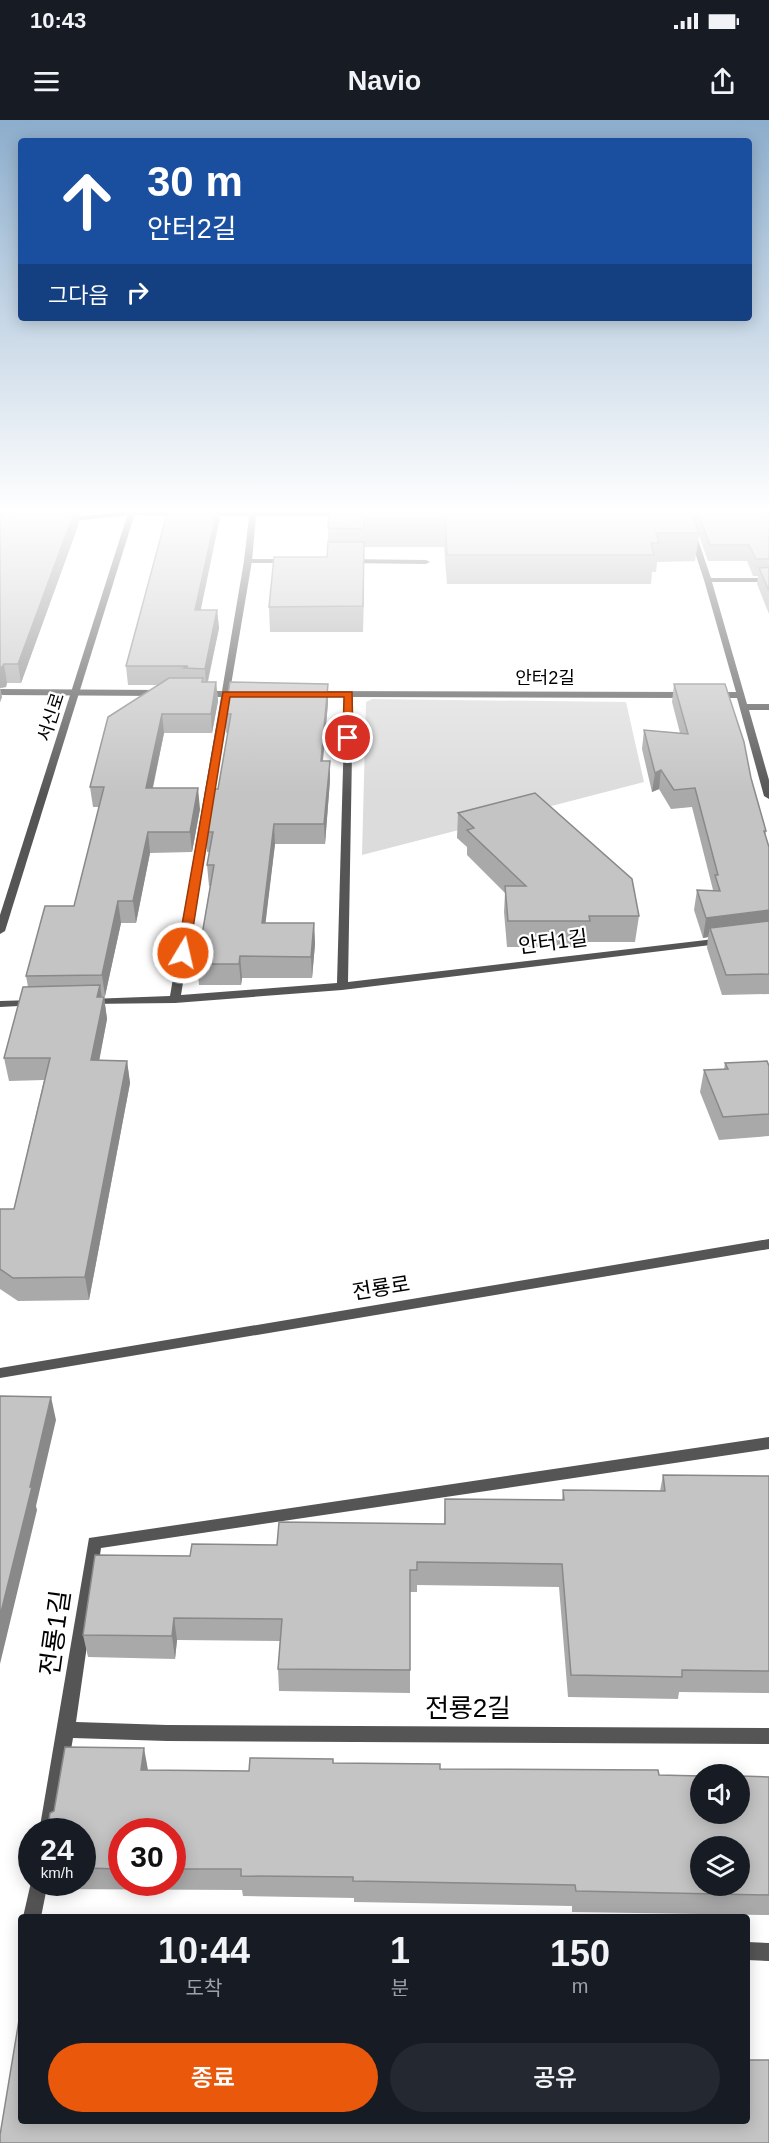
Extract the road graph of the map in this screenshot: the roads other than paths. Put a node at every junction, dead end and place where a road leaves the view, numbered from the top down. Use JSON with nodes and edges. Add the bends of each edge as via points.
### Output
{"nodes":[{"id":1,"x":104,"y":604,"type":"edge"},
{"id":2,"x":241,"y":604,"type":"edge"},
{"id":3,"x":715,"y":604,"type":"edge"},
{"id":4,"x":0,"y":692,"type":"edge"},
{"id":5,"x":76,"y":693,"type":"junction"},
{"id":6,"x":168,"y":693,"type":"edge"},
{"id":7,"x":191,"y":693,"type":"edge"},
{"id":8,"x":226,"y":694,"type":"junction"},
{"id":9,"x":260,"y":694,"type":"edge"},
{"id":10,"x":304,"y":694,"type":"edge"},
{"id":11,"x":349,"y":694,"type":"junction"},
{"id":12,"x":693,"y":694,"type":"edge"},
{"id":13,"x":705,"y":694,"type":"edge"},
{"id":14,"x":741,"y":695,"type":"junction"},
{"id":15,"x":745,"y":707,"type":"junction"},
{"id":16,"x":769,"y":707,"type":"edge"},
{"id":17,"x":769,"y":795,"type":"edge"},
{"id":18,"x":0,"y":931,"type":"edge"},
{"id":19,"x":734,"y":940,"type":"edge"},
{"id":20,"x":342,"y":987,"type":"junction"},
{"id":21,"x":175,"y":1000,"type":"junction"},
{"id":22,"x":82,"y":1002,"type":"edge"},
{"id":23,"x":47,"y":1003,"type":"edge"},
{"id":24,"x":0,"y":1004,"type":"edge"},
{"id":25,"x":769,"y":1244,"type":"edge"},
{"id":26,"x":0,"y":1373,"type":"edge"},
{"id":27,"x":769,"y":1443,"type":"edge"},
{"id":28,"x":66,"y":1730,"type":"junction"},
{"id":29,"x":769,"y":1736,"type":"edge"},
{"id":30,"x":50,"y":1818,"type":"edge"},
{"id":31,"x":36,"y":1896,"type":"edge"},
{"id":32,"x":33,"y":1914,"type":"edge"},
{"id":33,"x":750,"y":1951,"type":"edge"},
{"id":34,"x":769,"y":1952,"type":"edge"}],
"edges":[{"from":1,"to":5,"type":"street","name":"서신로"},
{"from":2,"to":8,"type":"street"},
{"from":3,"to":14,"type":"street"},
{"from":4,"to":5,"type":"street"},
{"from":5,"to":6,"type":"street"},
{"from":5,"to":18,"type":"street","name":"서신로"},
{"from":7,"to":8,"type":"street"},
{"from":8,"to":9,"type":"street"},
{"from":8,"to":21,"type":"street"},
{"from":10,"to":11,"type":"street","name":"안터2길"},
{"from":11,"to":12,"type":"street","name":"안터2길"},
{"from":11,"to":20,"type":"street"},
{"from":13,"to":14,"type":"street"},
{"from":14,"to":15,"type":"street"},
{"from":15,"to":16,"type":"street"},
{"from":15,"to":17,"type":"street"},
{"from":19,"to":20,"type":"street","name":"안터1길"},
{"from":20,"to":21,"type":"street","name":"안터1길"},
{"from":21,"to":22,"type":"street","name":"안터1길"},
{"from":23,"to":24,"type":"street"},
{"from":25,"to":26,"type":"street","name":"전룡로"},
{"from":27,"to":28,"type":"street","name":"전룡1길","via":[[94,1543]]},
{"from":28,"to":29,"type":"street","name":"전룡2길"},
{"from":28,"to":30,"type":"street","name":"전룡1길"},
{"from":31,"to":32,"type":"street"},
{"from":33,"to":34,"type":"street"}]}
